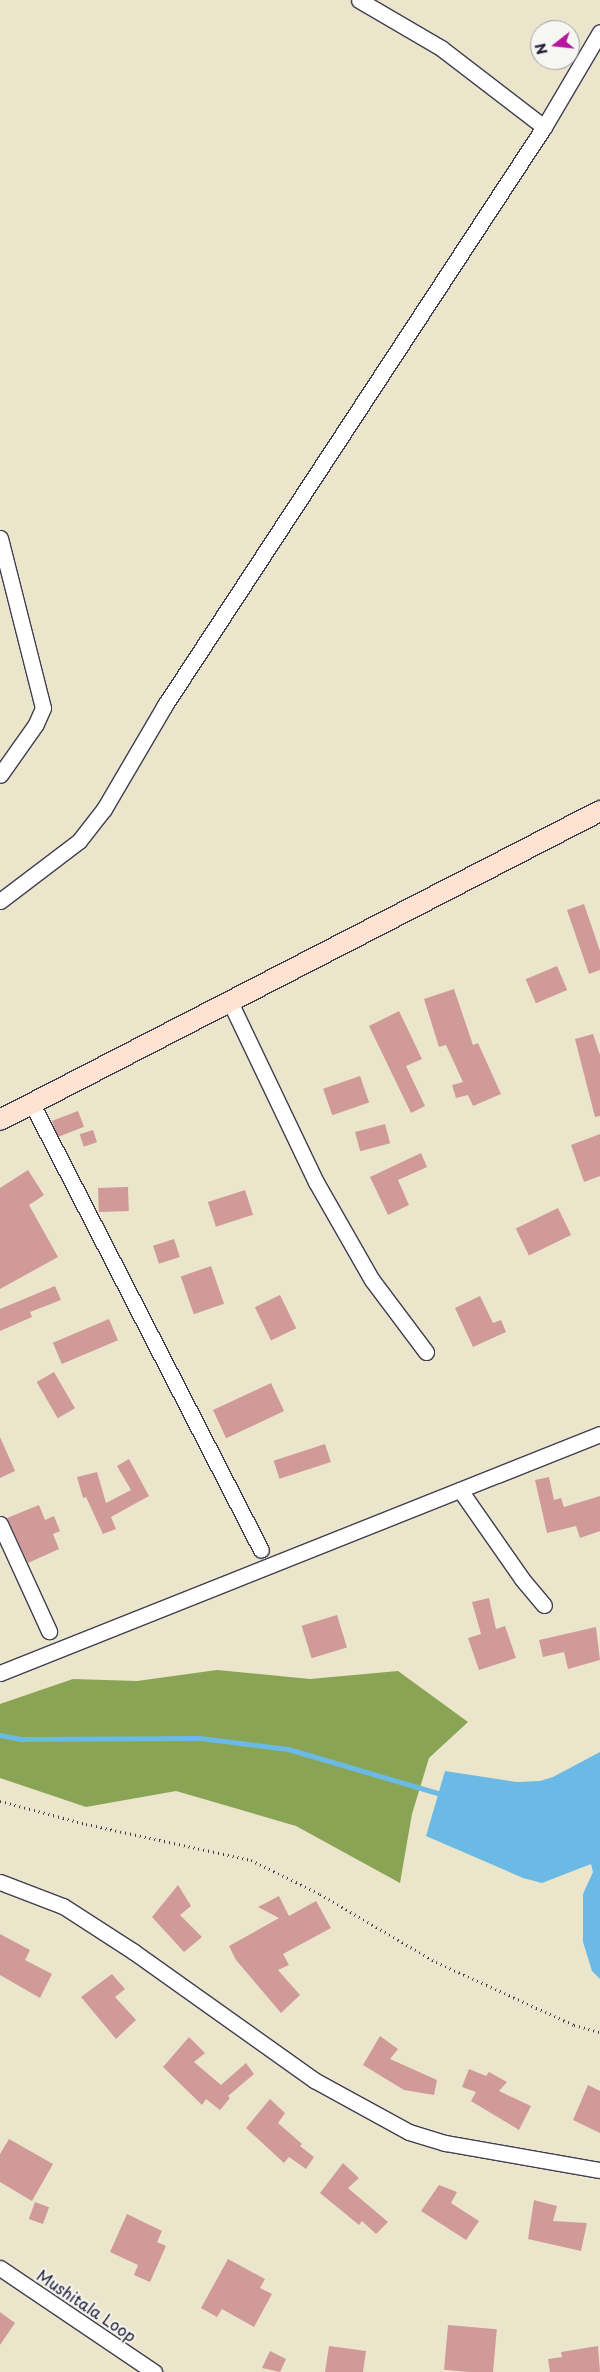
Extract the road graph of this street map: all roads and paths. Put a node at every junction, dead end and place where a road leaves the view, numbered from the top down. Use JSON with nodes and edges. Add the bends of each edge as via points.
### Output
{"nodes":[{"id":1,"x":359,"y":0,"type":"edge"},
{"id":2,"x":600,"y":32,"type":"edge"},
{"id":3,"x":544,"y":127,"type":"junction"},
{"id":4,"x":0,"y":538,"type":"edge"},
{"id":5,"x":0,"y":775,"type":"edge"},
{"id":6,"x":600,"y":811,"type":"edge"},
{"id":7,"x":0,"y":901,"type":"edge"},
{"id":8,"x":231,"y":1004,"type":"junction"},
{"id":9,"x":32,"y":1104,"type":"junction"},
{"id":10,"x":0,"y":1120,"type":"edge"},
{"id":11,"x":426,"y":1352,"type":"dead end"},
{"id":12,"x":600,"y":1434,"type":"edge"},
{"id":13,"x":460,"y":1490,"type":"junction"},
{"id":14,"x":0,"y":1524,"type":"edge"},
{"id":15,"x":261,"y":1550,"type":"dead end"},
{"id":16,"x":544,"y":1605,"type":"dead end"},
{"id":17,"x":49,"y":1631,"type":"dead end"},
{"id":18,"x":0,"y":1673,"type":"edge"},
{"id":19,"x":0,"y":1801,"type":"edge"},
{"id":20,"x":0,"y":1882,"type":"edge"},
{"id":21,"x":600,"y":2032,"type":"edge"},
{"id":22,"x":600,"y":2170,"type":"edge"},
{"id":23,"x":0,"y":2268,"type":"edge"},
{"id":24,"x":154,"y":2372,"type":"edge"}],
"edges":[{"from":1,"to":3,"type":"street","via":[[442,48]]},
{"from":2,"to":3,"type":"street"},
{"from":3,"to":7,"type":"street","via":[[165,705],[104,809],[80,841]]},
{"from":4,"to":5,"type":"street","via":[[43,708],[36,724]]},
{"from":6,"to":8,"type":"main road"},
{"from":8,"to":9,"type":"main road"},
{"from":8,"to":11,"type":"street","via":[[316,1182],[372,1280]]},
{"from":9,"to":10,"type":"main road"},
{"from":9,"to":15,"type":"street"},
{"from":12,"to":13,"type":"street"},
{"from":13,"to":16,"type":"street"},
{"from":13,"to":18,"type":"street"},
{"from":14,"to":17,"type":"street"},
{"from":19,"to":21,"type":"path","via":[[86,1824],[251,1860],[320,1894],[436,1962],[574,2026]]},
{"from":20,"to":22,"type":"street","via":[[63,1906],[134,1952],[314,2080],[409,2132],[444,2143]]},
{"from":23,"to":24,"type":"street","name":"Mushitala Loop"}]}
